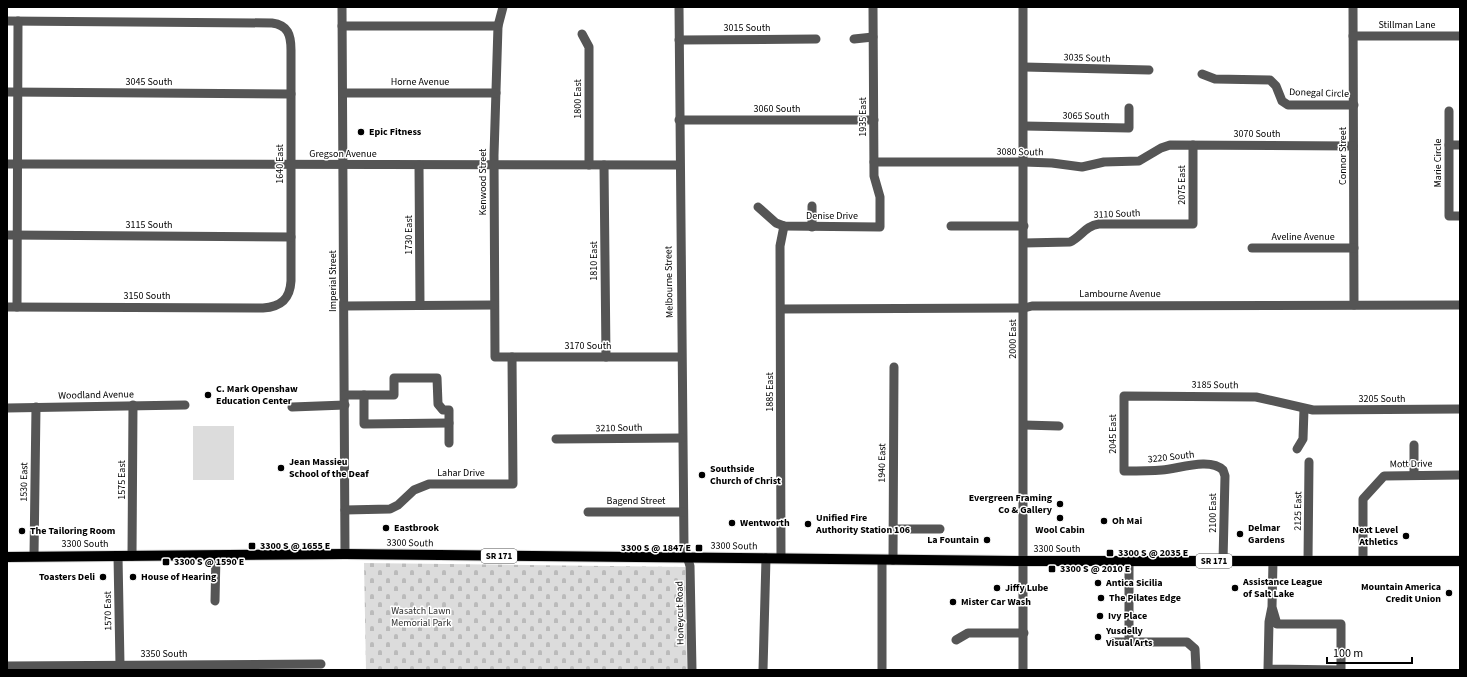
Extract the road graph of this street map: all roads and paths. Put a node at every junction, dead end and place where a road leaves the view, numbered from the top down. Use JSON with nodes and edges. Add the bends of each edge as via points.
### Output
{"nodes":[{"id":1,"x":342,"y":7,"type":"edge"},
{"id":2,"x":503,"y":7,"type":"edge"},
{"id":3,"x":679,"y":7,"type":"edge"},
{"id":4,"x":873,"y":7,"type":"edge"},
{"id":5,"x":1024,"y":7,"type":"edge"},
{"id":6,"x":1353,"y":7,"type":"edge"},
{"id":7,"x":7,"y":21,"type":"edge"},
{"id":8,"x":18,"y":21,"type":"junction"},
{"id":9,"x":342,"y":26,"type":"junction"},
{"id":10,"x":498,"y":26,"type":"junction"},
{"id":11,"x":582,"y":34,"type":"dead end"},
{"id":12,"x":1353,"y":36,"type":"junction"},
{"id":13,"x":1460,"y":36,"type":"edge"},
{"id":14,"x":873,"y":37,"type":"junction"},
{"id":15,"x":816,"y":39,"type":"dead end"},
{"id":16,"x":854,"y":39,"type":"dead end"},
{"id":17,"x":679,"y":40,"type":"junction"},
{"id":18,"x":1024,"y":67,"type":"junction"},
{"id":19,"x":1149,"y":70,"type":"dead end"},
{"id":20,"x":1202,"y":74,"type":"dead end"},
{"id":21,"x":7,"y":92,"type":"edge"},
{"id":22,"x":18,"y":92,"type":"junction"},
{"id":23,"x":343,"y":93,"type":"junction"},
{"id":24,"x":496,"y":93,"type":"junction"},
{"id":25,"x":291,"y":94,"type":"junction"},
{"id":26,"x":1354,"y":105,"type":"junction"},
{"id":27,"x":1129,"y":108,"type":"dead end"},
{"id":28,"x":1448,"y":111,"type":"dead end"},
{"id":29,"x":679,"y":120,"type":"junction"},
{"id":30,"x":874,"y":120,"type":"junction"},
{"id":31,"x":1024,"y":126,"type":"junction"},
{"id":32,"x":1193,"y":145,"type":"junction"},
{"id":33,"x":1449,"y":145,"type":"junction"},
{"id":34,"x":1460,"y":145,"type":"edge"},
{"id":35,"x":1353,"y":146,"type":"junction"},
{"id":36,"x":1161,"y":148,"type":"joint"},
{"id":37,"x":874,"y":162,"type":"junction"},
{"id":38,"x":1024,"y":162,"type":"junction"},
{"id":39,"x":7,"y":164,"type":"edge"},
{"id":40,"x":18,"y":164,"type":"junction"},
{"id":41,"x":291,"y":165,"type":"junction"},
{"id":42,"x":419,"y":165,"type":"junction"},
{"id":43,"x":494,"y":165,"type":"junction"},
{"id":44,"x":589,"y":165,"type":"junction"},
{"id":45,"x":604,"y":165,"type":"junction"},
{"id":46,"x":679,"y":165,"type":"junction"},
{"id":47,"x":344,"y":166,"type":"junction"},
{"id":48,"x":812,"y":206,"type":"dead end"},
{"id":49,"x":758,"y":207,"type":"dead end"},
{"id":50,"x":1460,"y":216,"type":"edge"},
{"id":51,"x":1193,"y":224,"type":"joint"},
{"id":52,"x":784,"y":226,"type":"junction"},
{"id":53,"x":951,"y":226,"type":"dead end"},
{"id":54,"x":1024,"y":226,"type":"junction"},
{"id":55,"x":812,"y":227,"type":"junction"},
{"id":56,"x":880,"y":227,"type":"joint"},
{"id":57,"x":7,"y":235,"type":"edge"},
{"id":58,"x":18,"y":235,"type":"junction"},
{"id":59,"x":291,"y":237,"type":"junction"},
{"id":60,"x":1024,"y":243,"type":"junction"},
{"id":61,"x":1252,"y":248,"type":"dead end"},
{"id":62,"x":1354,"y":248,"type":"junction"},
{"id":63,"x":285,"y":301,"type":"joint"},
{"id":64,"x":420,"y":305,"type":"junction"},
{"id":65,"x":494,"y":305,"type":"junction"},
{"id":66,"x":1354,"y":305,"type":"junction"},
{"id":67,"x":1460,"y":305,"type":"edge"},
{"id":68,"x":344,"y":306,"type":"junction"},
{"id":69,"x":7,"y":307,"type":"edge"},
{"id":70,"x":18,"y":307,"type":"junction"},
{"id":71,"x":1024,"y":308,"type":"junction"},
{"id":72,"x":781,"y":309,"type":"junction"},
{"id":73,"x":495,"y":357,"type":"joint"},
{"id":74,"x":512,"y":357,"type":"junction"},
{"id":75,"x":606,"y":357,"type":"junction"},
{"id":76,"x":681,"y":357,"type":"junction"},
{"id":77,"x":894,"y":367,"type":"dead end"},
{"id":78,"x":345,"y":396,"type":"junction"},
{"id":79,"x":364,"y":396,"type":"junction"},
{"id":80,"x":1124,"y":396,"type":"joint"},
{"id":81,"x":133,"y":405,"type":"junction"},
{"id":82,"x":185,"y":405,"type":"dead end"},
{"id":83,"x":345,"y":405,"type":"junction"},
{"id":84,"x":292,"y":407,"type":"dead end"},
{"id":85,"x":7,"y":408,"type":"edge"},
{"id":86,"x":36,"y":408,"type":"junction"},
{"id":87,"x":1304,"y":408,"type":"junction"},
{"id":88,"x":1460,"y":410,"type":"edge"},
{"id":89,"x":449,"y":423,"type":"junction"},
{"id":90,"x":1024,"y":425,"type":"junction"},
{"id":91,"x":1059,"y":426,"type":"dead end"},
{"id":92,"x":682,"y":438,"type":"junction"},
{"id":93,"x":556,"y":439,"type":"dead end"},
{"id":94,"x":449,"y":443,"type":"dead end"},
{"id":95,"x":1414,"y":445,"type":"dead end"},
{"id":96,"x":1297,"y":449,"type":"dead end"},
{"id":97,"x":1309,"y":462,"type":"dead end"},
{"id":98,"x":1219,"y":466,"type":"joint"},
{"id":99,"x":1124,"y":471,"type":"joint"},
{"id":100,"x":1414,"y":475,"type":"junction"},
{"id":101,"x":1460,"y":475,"type":"edge"},
{"id":102,"x":345,"y":510,"type":"junction"},
{"id":103,"x":588,"y":512,"type":"dead end"},
{"id":104,"x":683,"y":512,"type":"junction"},
{"id":105,"x":893,"y":529,"type":"junction"},
{"id":106,"x":940,"y":529,"type":"dead end"},
{"id":107,"x":345,"y":554,"type":"junction"},
{"id":108,"x":216,"y":555,"type":"junction"},
{"id":109,"x":7,"y":556,"type":"edge"},
{"id":110,"x":34,"y":556,"type":"junction"},
{"id":111,"x":118,"y":556,"type":"junction"},
{"id":112,"x":132,"y":556,"type":"junction"},
{"id":113,"x":687,"y":557,"type":"junction"},
{"id":114,"x":766,"y":558,"type":"junction"},
{"id":115,"x":780,"y":558,"type":"junction"},
{"id":116,"x":887,"y":560,"type":"junction"},
{"id":117,"x":1024,"y":561,"type":"junction"},
{"id":118,"x":1129,"y":561,"type":"junction"},
{"id":119,"x":1223,"y":561,"type":"junction"},
{"id":120,"x":1273,"y":561,"type":"junction"},
{"id":121,"x":1308,"y":561,"type":"junction"},
{"id":122,"x":1363,"y":561,"type":"junction"},
{"id":123,"x":1460,"y":561,"type":"edge"},
{"id":124,"x":215,"y":601,"type":"dead end"},
{"id":125,"x":1272,"y":607,"type":"junction"},
{"id":126,"x":1024,"y":633,"type":"junction"},
{"id":127,"x":956,"y":640,"type":"dead end"},
{"id":128,"x":1113,"y":642,"type":"dead end"},
{"id":129,"x":1129,"y":642,"type":"junction"},
{"id":130,"x":321,"y":664,"type":"dead end"},
{"id":131,"x":120,"y":665,"type":"junction"},
{"id":132,"x":7,"y":666,"type":"edge"},
{"id":133,"x":692,"y":670,"type":"edge"},
{"id":134,"x":763,"y":670,"type":"edge"},
{"id":135,"x":882,"y":670,"type":"edge"},
{"id":136,"x":1024,"y":670,"type":"edge"},
{"id":137,"x":1196,"y":670,"type":"edge"}],
"edges":[{"from":1,"to":9,"type":"street","name":"Imperial Street"},
{"from":2,"to":10,"type":"street","name":"Kenwood Street"},
{"from":3,"to":17,"type":"street","name":"Melbourne Street"},
{"from":4,"to":14,"type":"street","name":"1935 East"},
{"from":5,"to":18,"type":"street","name":"2000 East"},
{"from":6,"to":12,"type":"street","name":"Connor Street"},
{"from":7,"to":8,"type":"street"},
{"from":8,"to":22,"type":"street"},
{"from":8,"to":25,"type":"street","name":"1640 East","via":[[268,23],[285,27],[291,44]]},
{"from":9,"to":10,"type":"street"},
{"from":9,"to":23,"type":"street","name":"Imperial Street"},
{"from":10,"to":24,"type":"street","name":"Kenwood Street"},
{"from":11,"to":44,"type":"street","name":"1800 East","via":[[589,47]]},
{"from":12,"to":13,"type":"street","name":"Stillman Lane"},
{"from":12,"to":26,"type":"street","name":"Connor Street"},
{"from":14,"to":16,"type":"street"},
{"from":14,"to":30,"type":"street","name":"1935 East"},
{"from":15,"to":17,"type":"street","name":"3015 South"},
{"from":17,"to":29,"type":"street","name":"Melbourne Street"},
{"from":18,"to":19,"type":"street","name":"3035 South"},
{"from":18,"to":31,"type":"street","name":"2000 East"},
{"from":20,"to":26,"type":"street","name":"Donegal Circle","via":[[1215,79],[1270,80],[1276,86],[1282,101],[1288,105]]},
{"from":21,"to":22,"type":"street","name":"3045 South"},
{"from":22,"to":25,"type":"street","name":"3045 South"},
{"from":22,"to":40,"type":"street"},
{"from":23,"to":24,"type":"street","name":"Horne Avenue"},
{"from":23,"to":47,"type":"street","name":"Imperial Street"},
{"from":24,"to":43,"type":"street","name":"Kenwood Street"},
{"from":25,"to":41,"type":"street","name":"1640 East"},
{"from":26,"to":35,"type":"street","name":"Connor Street"},
{"from":27,"to":31,"type":"street","name":"3065 South","via":[[1129,128]]},
{"from":28,"to":33,"type":"street","name":"Marie Circle"},
{"from":29,"to":30,"type":"street","name":"3060 South"},
{"from":29,"to":46,"type":"street","name":"Melbourne Street"},
{"from":30,"to":37,"type":"street","name":"1935 East"},
{"from":31,"to":38,"type":"street","name":"2000 East"},
{"from":32,"to":35,"type":"street","name":"3070 South"},
{"from":32,"to":36,"type":"street","name":"3070 South","via":[[1170,145]]},
{"from":32,"to":51,"type":"street","name":"2075 East"},
{"from":33,"to":34,"type":"street"},
{"from":33,"to":50,"type":"street","name":"Marie Circle","via":[[1449,216]]},
{"from":35,"to":62,"type":"street","name":"Connor Street"},
{"from":36,"to":38,"type":"street","name":"3080 South","via":[[1139,162],[1104,162],[1082,167]]},
{"from":37,"to":38,"type":"street","name":"3080 South"},
{"from":37,"to":56,"type":"street","name":"1935 East","via":[[874,176],[880,197]]},
{"from":38,"to":54,"type":"street","name":"2000 East"},
{"from":39,"to":40,"type":"street","name":"Gregson Avenue"},
{"from":40,"to":41,"type":"street","name":"Gregson Avenue"},
{"from":40,"to":58,"type":"street"},
{"from":41,"to":47,"type":"street","name":"Gregson Avenue"},
{"from":41,"to":59,"type":"street","name":"1640 East"},
{"from":42,"to":43,"type":"street","name":"Gregson Avenue"},
{"from":42,"to":47,"type":"street","name":"Gregson Avenue"},
{"from":42,"to":64,"type":"street","name":"1730 East"},
{"from":43,"to":44,"type":"street","name":"Gregson Avenue"},
{"from":43,"to":65,"type":"street","name":"Kenwood Street"},
{"from":44,"to":45,"type":"street","name":"Gregson Avenue"},
{"from":45,"to":46,"type":"street","name":"Gregson Avenue"},
{"from":45,"to":75,"type":"street","name":"1810 East"},
{"from":46,"to":76,"type":"street","name":"Melbourne Street"},
{"from":47,"to":68,"type":"street","name":"Imperial Street"},
{"from":48,"to":55,"type":"street"},
{"from":49,"to":52,"type":"street","via":[[776,223]]},
{"from":51,"to":60,"type":"street","name":"3110 South","via":[[1092,225],[1070,242]]},
{"from":52,"to":55,"type":"street","name":"Denise Drive"},
{"from":52,"to":72,"type":"street","name":"1885 East","via":[[780,246]]},
{"from":53,"to":54,"type":"street"},
{"from":54,"to":60,"type":"street","name":"2000 East"},
{"from":55,"to":56,"type":"street","name":"Denise Drive"},
{"from":57,"to":58,"type":"street","name":"3115 South"},
{"from":58,"to":59,"type":"street","name":"3115 South"},
{"from":58,"to":70,"type":"street"},
{"from":59,"to":63,"type":"street","name":"1640 East","via":[[291,285]]},
{"from":60,"to":71,"type":"street","name":"2000 East"},
{"from":61,"to":62,"type":"street","name":"Aveline Avenue"},
{"from":62,"to":66,"type":"street","name":"Connor Street"},
{"from":63,"to":70,"type":"street","name":"3150 South","via":[[277,306],[263,308]]},
{"from":64,"to":65,"type":"street"},
{"from":64,"to":68,"type":"street"},
{"from":65,"to":73,"type":"street","name":"Kenwood Street"},
{"from":66,"to":67,"type":"street","name":"Lambourne Avenue"},
{"from":66,"to":71,"type":"street","name":"Lambourne Avenue"},
{"from":68,"to":78,"type":"street","name":"Imperial Street"},
{"from":69,"to":70,"type":"street","name":"3150 South"},
{"from":71,"to":72,"type":"street","name":"Lambourne Avenue"},
{"from":71,"to":90,"type":"street","name":"2000 East"},
{"from":72,"to":115,"type":"street","name":"1885 East"},
{"from":73,"to":74,"type":"street","name":"3170 South"},
{"from":74,"to":75,"type":"street","name":"3170 South"},
{"from":74,"to":102,"type":"street","name":"Lahar Drive","via":[[513,484],[429,484],[414,490],[390,509]]},
{"from":75,"to":76,"type":"street","name":"3170 South"},
{"from":76,"to":92,"type":"street","name":"Melbourne Street"},
{"from":77,"to":105,"type":"street","name":"1940 East"},
{"from":78,"to":79,"type":"street"},
{"from":78,"to":83,"type":"street","name":"Imperial Street"},
{"from":79,"to":89,"type":"street","via":[[364,424]]},
{"from":79,"to":89,"type":"street","via":[[394,396],[394,378],[437,378],[438,404],[443,410],[449,410]]},
{"from":80,"to":87,"type":"street","name":"3185 South","via":[[1256,397]]},
{"from":80,"to":99,"type":"street","name":"2045 East"},
{"from":81,"to":82,"type":"street","name":"Woodland Avenue"},
{"from":81,"to":86,"type":"street","name":"Woodland Avenue"},
{"from":81,"to":112,"type":"street","name":"1575 East"},
{"from":83,"to":84,"type":"street"},
{"from":83,"to":102,"type":"street","name":"Imperial Street"},
{"from":85,"to":86,"type":"street","name":"Woodland Avenue"},
{"from":86,"to":110,"type":"street","name":"1530 East"},
{"from":87,"to":88,"type":"street","name":"3205 South"},
{"from":87,"to":96,"type":"street","via":[[1303,439]]},
{"from":89,"to":94,"type":"street"},
{"from":90,"to":91,"type":"street"},
{"from":90,"to":117,"type":"street","name":"2000 East"},
{"from":92,"to":93,"type":"street","name":"3210 South"},
{"from":92,"to":104,"type":"street","name":"Melbourne Street"},
{"from":95,"to":100,"type":"street"},
{"from":97,"to":121,"type":"street","name":"2125 East"},
{"from":98,"to":99,"type":"street","name":"3220 South","via":[[1194,465],[1164,470]]},
{"from":98,"to":119,"type":"street","name":"2100 East","via":[[1225,476]]},
{"from":100,"to":101,"type":"street","name":"Mott Drive"},
{"from":100,"to":122,"type":"street","name":"Mott Drive","via":[[1386,476],[1364,497]]},
{"from":102,"to":107,"type":"street","name":"Imperial Street"},
{"from":103,"to":104,"type":"street","name":"Bagend Street"},
{"from":104,"to":113,"type":"street","name":"Melbourne Street","via":[[684,547]]},
{"from":105,"to":106,"type":"street"},
{"from":105,"to":116,"type":"street","name":"1940 East"},
{"from":107,"to":108,"type":"main road","name":"3300 South","number":"SR 171"},
{"from":107,"to":113,"type":"main road","name":"3300 South","number":"SR 171"},
{"from":108,"to":112,"type":"main road","name":"3300 South","number":"SR 171"},
{"from":108,"to":124,"type":"street"},
{"from":109,"to":110,"type":"main road","name":"3300 South","number":"SR 171"},
{"from":110,"to":111,"type":"main road","name":"3300 South","number":"SR 171"},
{"from":111,"to":112,"type":"main road","name":"3300 South","number":"SR 171"},
{"from":111,"to":131,"type":"street","name":"1570 East"},
{"from":113,"to":114,"type":"main road","name":"3300 South","number":"SR 171"},
{"from":113,"to":133,"type":"street","name":"Honeycut Road","via":[[690,566]]},
{"from":114,"to":115,"type":"main road","name":"3300 South","number":"SR 171"},
{"from":114,"to":134,"type":"street"},
{"from":115,"to":116,"type":"main road","name":"3300 South","number":"SR 171"},
{"from":116,"to":117,"type":"main road","name":"3300 South","number":"SR 171"},
{"from":116,"to":135,"type":"street","name":"1940 East"},
{"from":117,"to":118,"type":"main road","name":"3300 South","number":"SR 171"},
{"from":117,"to":126,"type":"street","name":"2000 East"},
{"from":118,"to":119,"type":"main road","name":"3300 South","number":"SR 171"},
{"from":118,"to":129,"type":"street"},
{"from":119,"to":120,"type":"main road","name":"3300 South","number":"SR 171"},
{"from":120,"to":121,"type":"main road","name":"3300 South","number":"SR 171"},
{"from":120,"to":125,"type":"street"},
{"from":121,"to":122,"type":"main road","name":"3300 South","number":"SR 171"},
{"from":122,"to":123,"type":"main road","name":"3300 South","number":"SR 171"},
{"from":125,"to":125,"type":"street","via":[[1269,622],[1268,669],[1341,670],[1341,624],[1277,624]]},
{"from":126,"to":127,"type":"street","via":[[968,633]]},
{"from":126,"to":136,"type":"street","name":"2000 East"},
{"from":128,"to":129,"type":"street"},
{"from":129,"to":137,"type":"street","via":[[1182,641],[1192,645],[1196,654]]},
{"from":130,"to":131,"type":"street","name":"3350 South"},
{"from":131,"to":132,"type":"street","name":"3350 South"}]}
